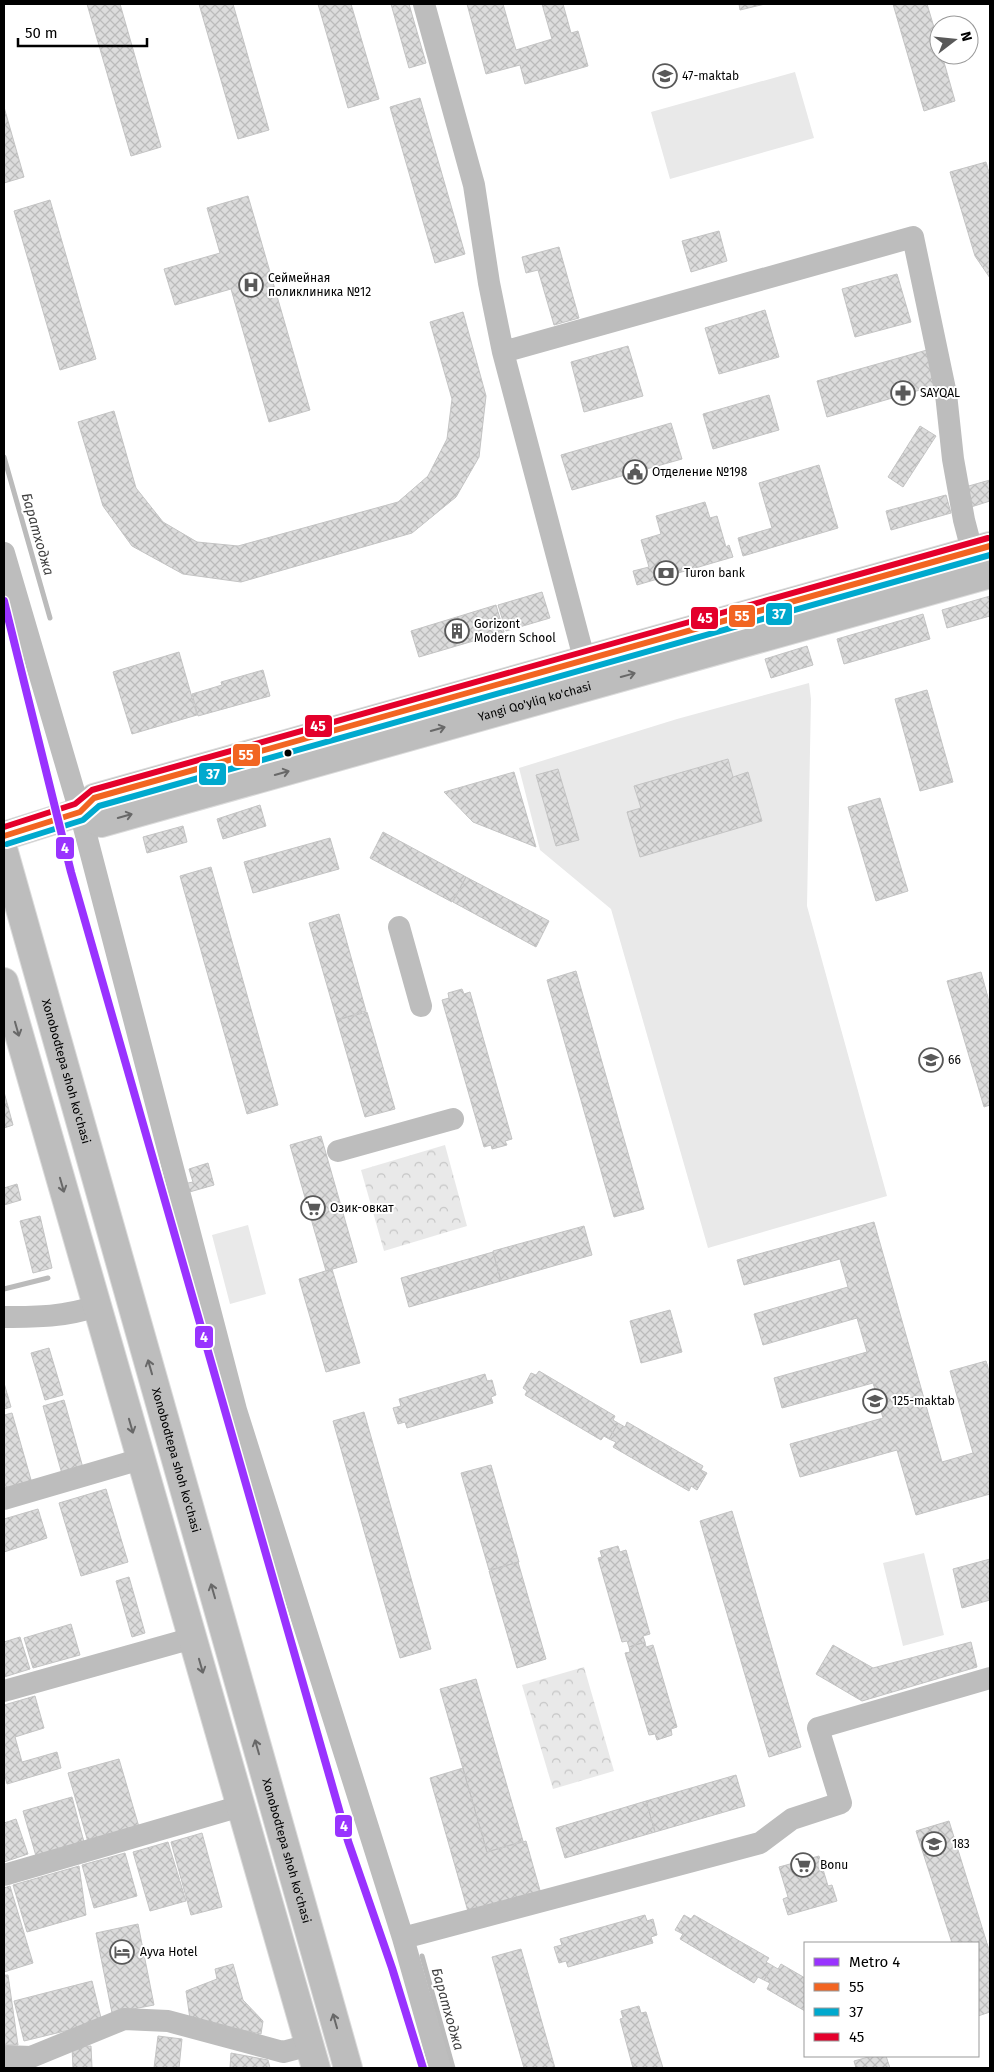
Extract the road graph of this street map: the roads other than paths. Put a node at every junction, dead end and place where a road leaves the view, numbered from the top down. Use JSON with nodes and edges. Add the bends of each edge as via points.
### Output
{"nodes":[{"id":1,"x":424,"y":4,"type":"edge"},
{"id":2,"x":502,"y":352,"type":"junction"},
{"id":3,"x":981,"y":549,"type":"edge"},
{"id":4,"x":4,"y":553,"type":"edge"},
{"id":5,"x":984,"y":576,"type":"edge"},
{"id":6,"x":588,"y":673,"type":"junction"},
{"id":7,"x":80,"y":812,"type":"junction"},
{"id":8,"x":4,"y":836,"type":"edge"},
{"id":9,"x":4,"y":852,"type":"edge"},
{"id":10,"x":399,"y":927,"type":"dead end"},
{"id":11,"x":4,"y":982,"type":"edge"},
{"id":12,"x":421,"y":1006,"type":"dead end"},
{"id":13,"x":453,"y":1119,"type":"dead end"},
{"id":14,"x":338,"y":1151,"type":"dead end"},
{"id":15,"x":97,"y":1306,"type":"junction"},
{"id":16,"x":4,"y":1317,"type":"edge"},
{"id":17,"x":141,"y":1459,"type":"junction"},
{"id":18,"x":4,"y":1499,"type":"edge"},
{"id":19,"x":193,"y":1638,"type":"junction"},
{"id":20,"x":990,"y":1678,"type":"edge"},
{"id":21,"x":4,"y":1691,"type":"edge"},
{"id":22,"x":241,"y":1806,"type":"junction"},
{"id":23,"x":4,"y":1875,"type":"edge"},
{"id":24,"x":414,"y":1935,"type":"junction"},
{"id":25,"x":4,"y":2056,"type":"edge"},
{"id":26,"x":313,"y":2057,"type":"edge"},
{"id":27,"x":348,"y":2068,"type":"edge"},
{"id":28,"x":440,"y":2068,"type":"edge"}],
"edges":[{"from":1,"to":2,"type":"street","via":[[474,185]]},
{"from":2,"to":3,"type":"street","via":[[913,237],[946,394],[954,459]]},
{"from":2,"to":6,"type":"street"},
{"from":3,"to":5,"type":"street"},
{"from":3,"to":6,"type":"main road","name":"Yangi Qo'yliq ko'chasi"},
{"from":4,"to":7,"type":"street"},
{"from":6,"to":5,"type":"main road","name":"Yangi Qo'yliq ko'chasi","one_way":true},
{"from":6,"to":7,"type":"main road","name":"Yangi Qo'yliq ko'chasi","via":[[94,798]]},
{"from":7,"to":8,"type":"main road","name":"Yangi Qo'yliq ko'chasi"},
{"from":7,"to":24,"type":"street","via":[[236,1410]]},
{"from":27,"to":9,"type":"main road","name":"Xonobodtepa shoh ko'chasi","one_way":true},
{"from":10,"to":12,"type":"street"},
{"from":11,"to":15,"type":"main road","one_way":true},
{"from":13,"to":14,"type":"street"},
{"from":15,"to":16,"type":"street","via":[[48,1317]]},
{"from":15,"to":17,"type":"main road","one_way":true},
{"from":17,"to":18,"type":"street"},
{"from":17,"to":19,"type":"main road"},
{"from":19,"to":21,"type":"street"},
{"from":19,"to":22,"type":"main road","one_way":true},
{"from":20,"to":24,"type":"street","via":[[818,1728],[841,1803],[792,1819],[760,1843]]},
{"from":22,"to":23,"type":"street"},
{"from":22,"to":26,"type":"main road"},
{"from":24,"to":28,"type":"street"},
{"from":25,"to":26,"type":"street","via":[[31,2056],[124,2019],[168,2022]]}]}
